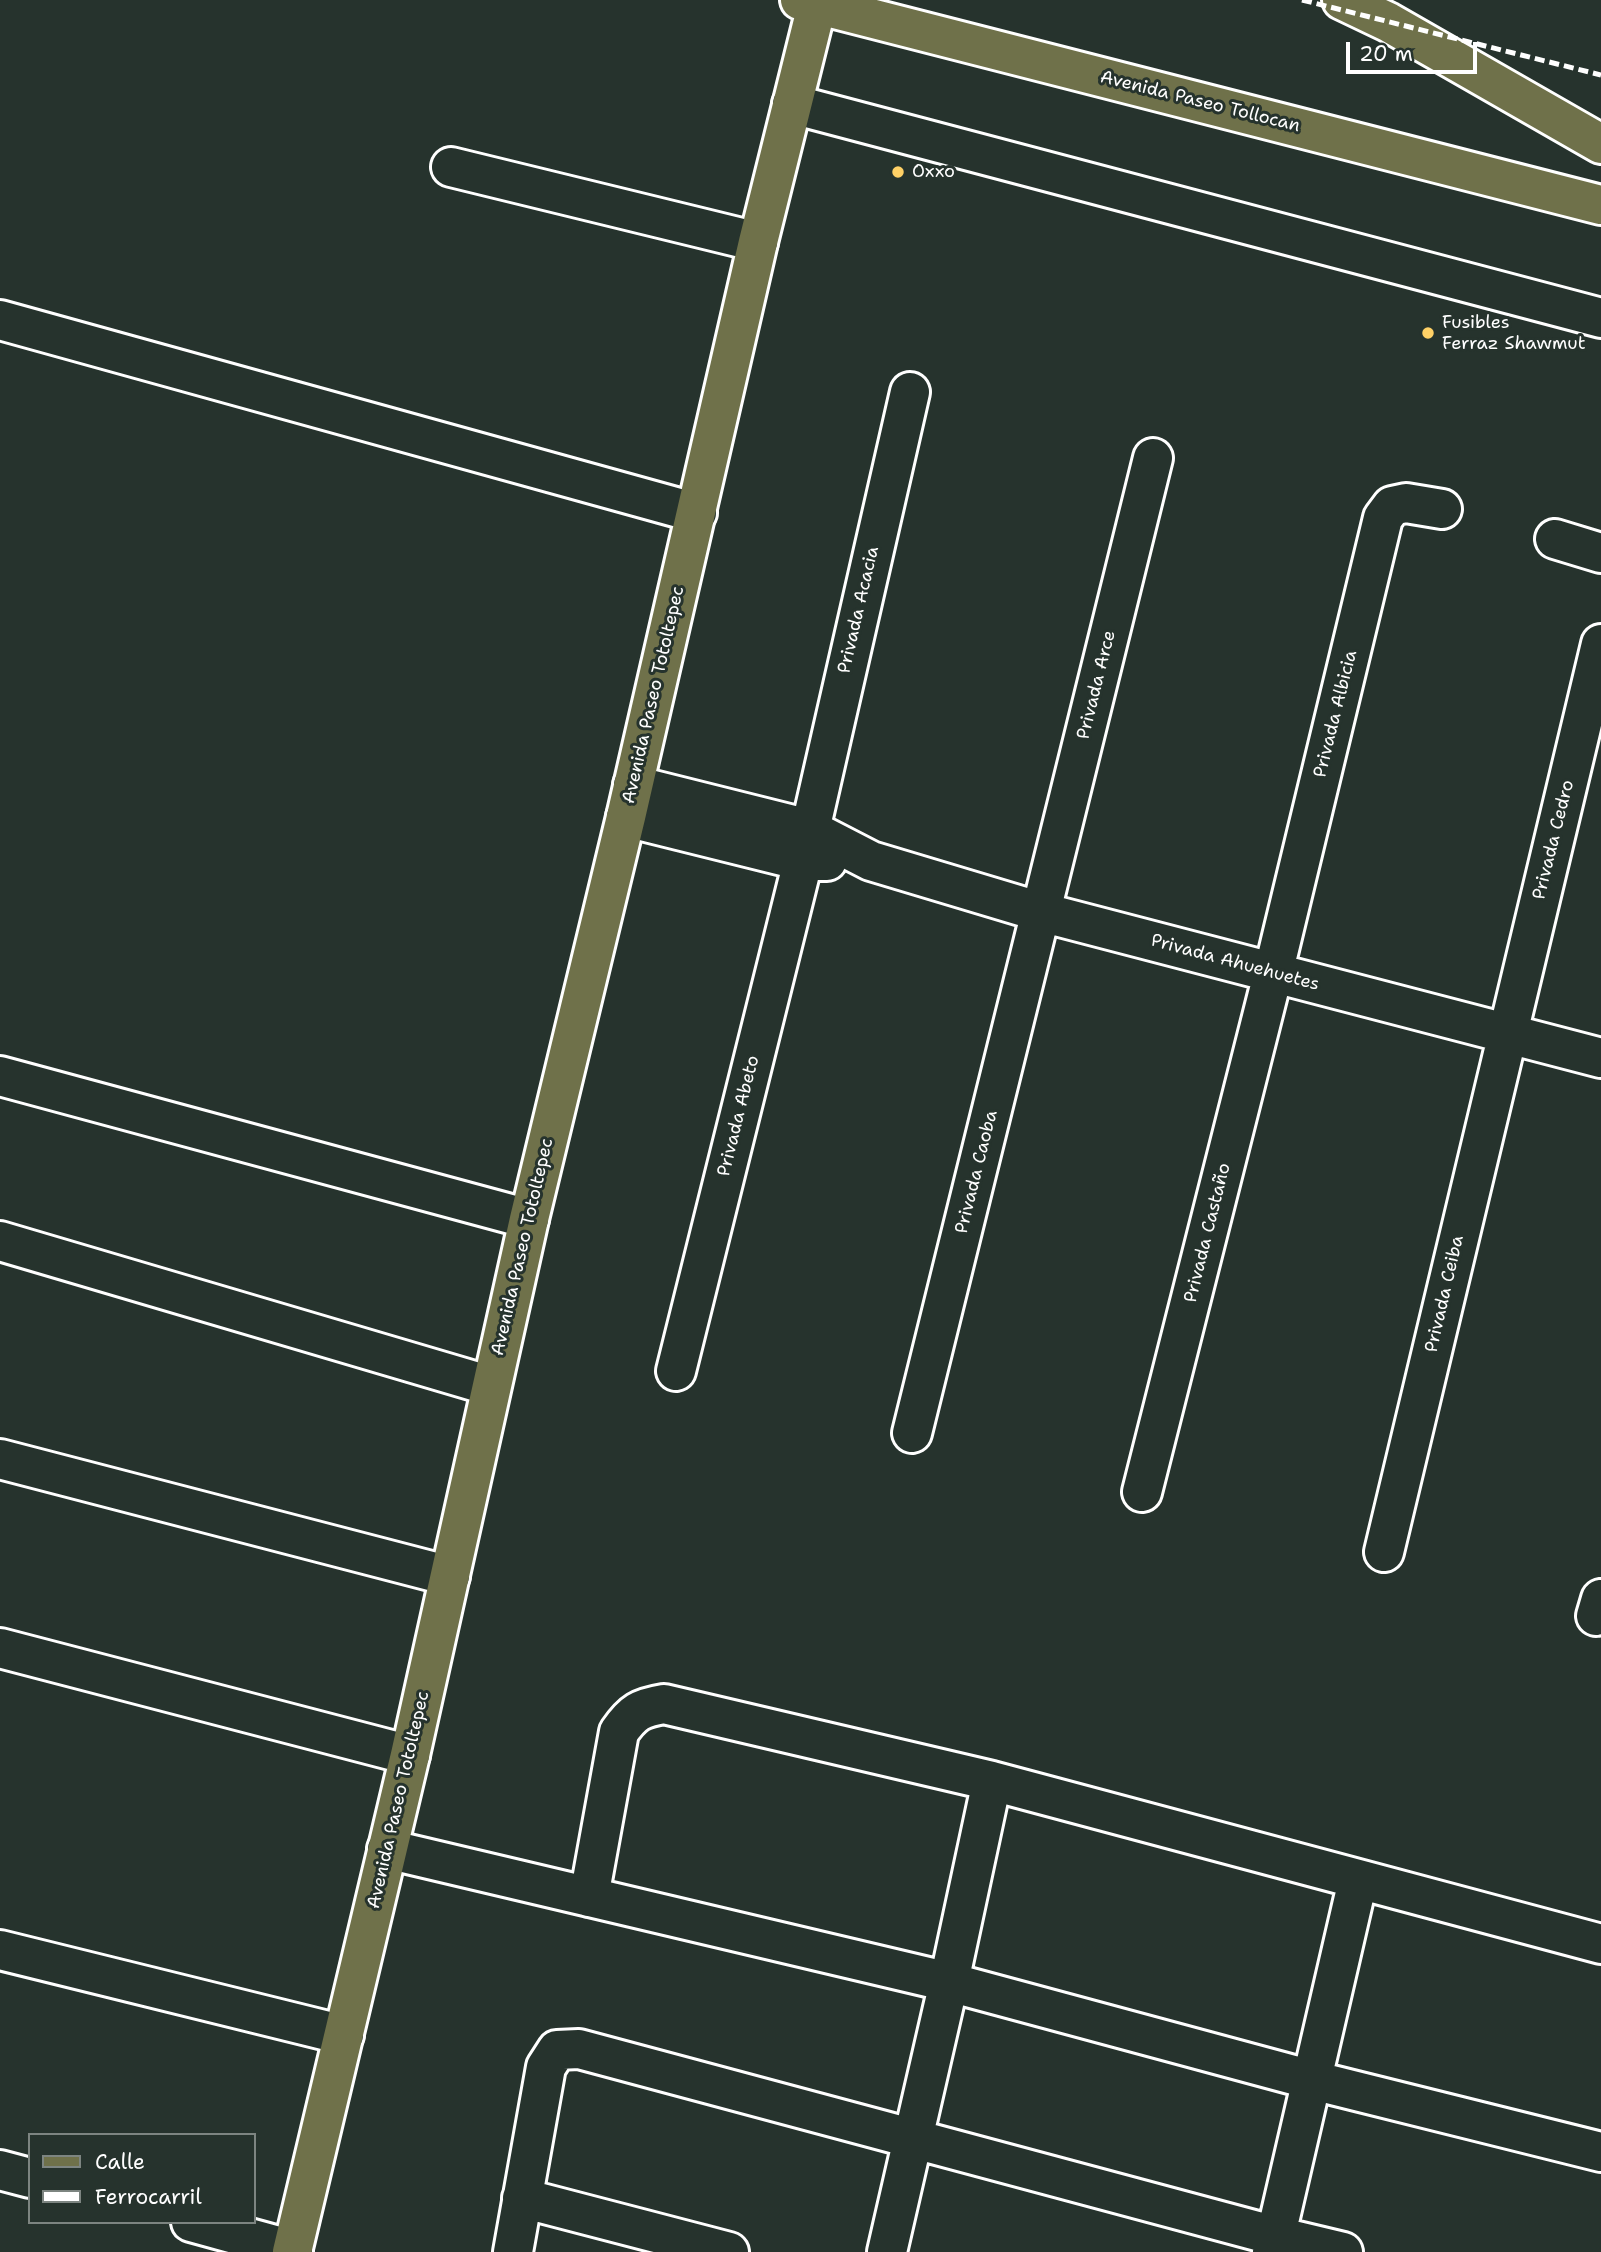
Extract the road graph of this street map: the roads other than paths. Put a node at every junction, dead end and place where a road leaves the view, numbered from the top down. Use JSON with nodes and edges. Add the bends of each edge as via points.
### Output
{"nodes":[{"id":1,"x":1342,"y":0,"type":"edge"},
{"id":2,"x":809,"y":2,"type":"edge"},
{"id":3,"x":792,"y":104,"type":"junction"},
{"id":4,"x":1601,"y":144,"type":"edge"},
{"id":5,"x":451,"y":167,"type":"dead end"},
{"id":6,"x":1601,"y":205,"type":"edge"},
{"id":7,"x":758,"y":242,"type":"junction"},
{"id":8,"x":1601,"y":318,"type":"edge"},
{"id":9,"x":0,"y":320,"type":"edge"},
{"id":10,"x":910,"y":392,"type":"dead end"},
{"id":11,"x":1153,"y":458,"type":"dead end"},
{"id":12,"x":1441,"y":509,"type":"dead end"},
{"id":13,"x":696,"y":513,"type":"junction"},
{"id":14,"x":1555,"y":539,"type":"dead end"},
{"id":15,"x":1601,"y":553,"type":"edge"},
{"id":16,"x":1601,"y":644,"type":"edge"},
{"id":17,"x":629,"y":801,"type":"junction"},
{"id":18,"x":806,"y":845,"type":"junction"},
{"id":19,"x":1041,"y":912,"type":"junction"},
{"id":20,"x":1273,"y":974,"type":"junction"},
{"id":21,"x":1507,"y":1035,"type":"junction"},
{"id":22,"x":1601,"y":1058,"type":"edge"},
{"id":23,"x":0,"y":1076,"type":"edge"},
{"id":24,"x":528,"y":1219,"type":"junction"},
{"id":25,"x":0,"y":1241,"type":"edge"},
{"id":26,"x":676,"y":1371,"type":"dead end"},
{"id":27,"x":491,"y":1387,"type":"junction"},
{"id":28,"x":912,"y":1433,"type":"dead end"},
{"id":29,"x":0,"y":1459,"type":"edge"},
{"id":30,"x":1142,"y":1492,"type":"dead end"},
{"id":31,"x":1384,"y":1552,"type":"dead end"},
{"id":32,"x":450,"y":1576,"type":"junction"},
{"id":33,"x":0,"y":1648,"type":"edge"},
{"id":34,"x":410,"y":1755,"type":"junction"},
{"id":35,"x":992,"y":1781,"type":"junction"},
{"id":36,"x":387,"y":1849,"type":"junction"},
{"id":37,"x":1359,"y":1880,"type":"junction"},
{"id":38,"x":589,"y":1898,"type":"junction"},
{"id":39,"x":1601,"y":1944,"type":"edge"},
{"id":40,"x":0,"y":1950,"type":"edge"},
{"id":41,"x":949,"y":1982,"type":"junction"},
{"id":42,"x":344,"y":2035,"type":"junction"},
{"id":43,"x":1312,"y":2080,"type":"junction"},
{"id":44,"x":914,"y":2139,"type":"junction"},
{"id":45,"x":1601,"y":2152,"type":"edge"},
{"id":46,"x":0,"y":2170,"type":"edge"},
{"id":47,"x":28,"y":2177,"type":"edge"},
{"id":48,"x":522,"y":2198,"type":"junction"},
{"id":49,"x":198,"y":2224,"type":"edge"},
{"id":50,"x":1274,"y":2244,"type":"edge"},
{"id":51,"x":292,"y":2251,"type":"edge"},
{"id":52,"x":513,"y":2252,"type":"edge"},
{"id":53,"x":729,"y":2252,"type":"edge"},
{"id":54,"x":887,"y":2252,"type":"edge"},
{"id":55,"x":1343,"y":2252,"type":"edge"}],
"edges":[{"from":1,"to":4,"type":"main road"},
{"from":2,"to":3,"type":"main road","name":"Avenida Paseo Totoltepec"},
{"from":2,"to":6,"type":"main road","name":"Avenida Paseo Tollocan"},
{"from":3,"to":7,"type":"main road","name":"Avenida Paseo Totoltepec"},
{"from":3,"to":8,"type":"street"},
{"from":5,"to":7,"type":"street"},
{"from":7,"to":13,"type":"main road","name":"Avenida Paseo Totoltepec"},
{"from":9,"to":13,"type":"street"},
{"from":10,"to":18,"type":"street","name":"Privada Acacia"},
{"from":11,"to":19,"type":"street","name":"Privada Arce"},
{"from":12,"to":20,"type":"street","name":"Privada Albicia","via":[[1406,503],[1392,506],[1382,518]]},
{"from":13,"to":17,"type":"main road","name":"Avenida Paseo Totoltepec"},
{"from":14,"to":15,"type":"street"},
{"from":16,"to":21,"type":"street","name":"Privada Cedro"},
{"from":17,"to":18,"type":"street","name":"Privada Ahuehuetes"},
{"from":17,"to":24,"type":"main road","name":"Avenida Paseo Totoltepec"},
{"from":18,"to":19,"type":"street","name":"Privada Ahuehuetes"},
{"from":18,"to":26,"type":"street","name":"Privada Abeto"},
{"from":19,"to":20,"type":"street","name":"Privada Ahuehuetes"},
{"from":19,"to":28,"type":"street","name":"Privada Caoba"},
{"from":20,"to":21,"type":"street","name":"Privada Ahuehuetes"},
{"from":20,"to":30,"type":"street","name":"Privada Castaño"},
{"from":21,"to":22,"type":"street","name":"Privada Ahuehuetes"},
{"from":21,"to":31,"type":"street","name":"Privada Ceiba"},
{"from":23,"to":24,"type":"street"},
{"from":24,"to":27,"type":"main road","name":"Avenida Paseo Totoltepec"},
{"from":25,"to":27,"type":"street"},
{"from":27,"to":32,"type":"main road","name":"Avenida Paseo Totoltepec"},
{"from":29,"to":32,"type":"street"},
{"from":32,"to":34,"type":"main road","name":"Avenida Paseo Totoltepec"},
{"from":33,"to":34,"type":"street"},
{"from":34,"to":36,"type":"main road","name":"Avenida Paseo Totoltepec"},
{"from":35,"to":37,"type":"street"},
{"from":35,"to":38,"type":"street","via":[[664,1704],[646,1707],[630,1715],[619,1732]]},
{"from":35,"to":41,"type":"street"},
{"from":36,"to":38,"type":"street"},
{"from":36,"to":42,"type":"main road","name":"Avenida Paseo Totoltepec"},
{"from":37,"to":39,"type":"street"},
{"from":37,"to":43,"type":"street"},
{"from":38,"to":41,"type":"street"},
{"from":40,"to":42,"type":"street"},
{"from":41,"to":43,"type":"street"},
{"from":41,"to":44,"type":"street"},
{"from":42,"to":51,"type":"main road","name":"Avenida Paseo Totoltepec"},
{"from":43,"to":45,"type":"street"},
{"from":43,"to":50,"type":"street"},
{"from":44,"to":48,"type":"street","via":[[579,2049],[557,2050],[546,2067]]},
{"from":44,"to":50,"type":"street"},
{"from":44,"to":54,"type":"street"},
{"from":46,"to":47,"type":"street"},
{"from":48,"to":52,"type":"street"},
{"from":48,"to":53,"type":"street"},
{"from":49,"to":51,"type":"street"},
{"from":50,"to":55,"type":"street"}]}
